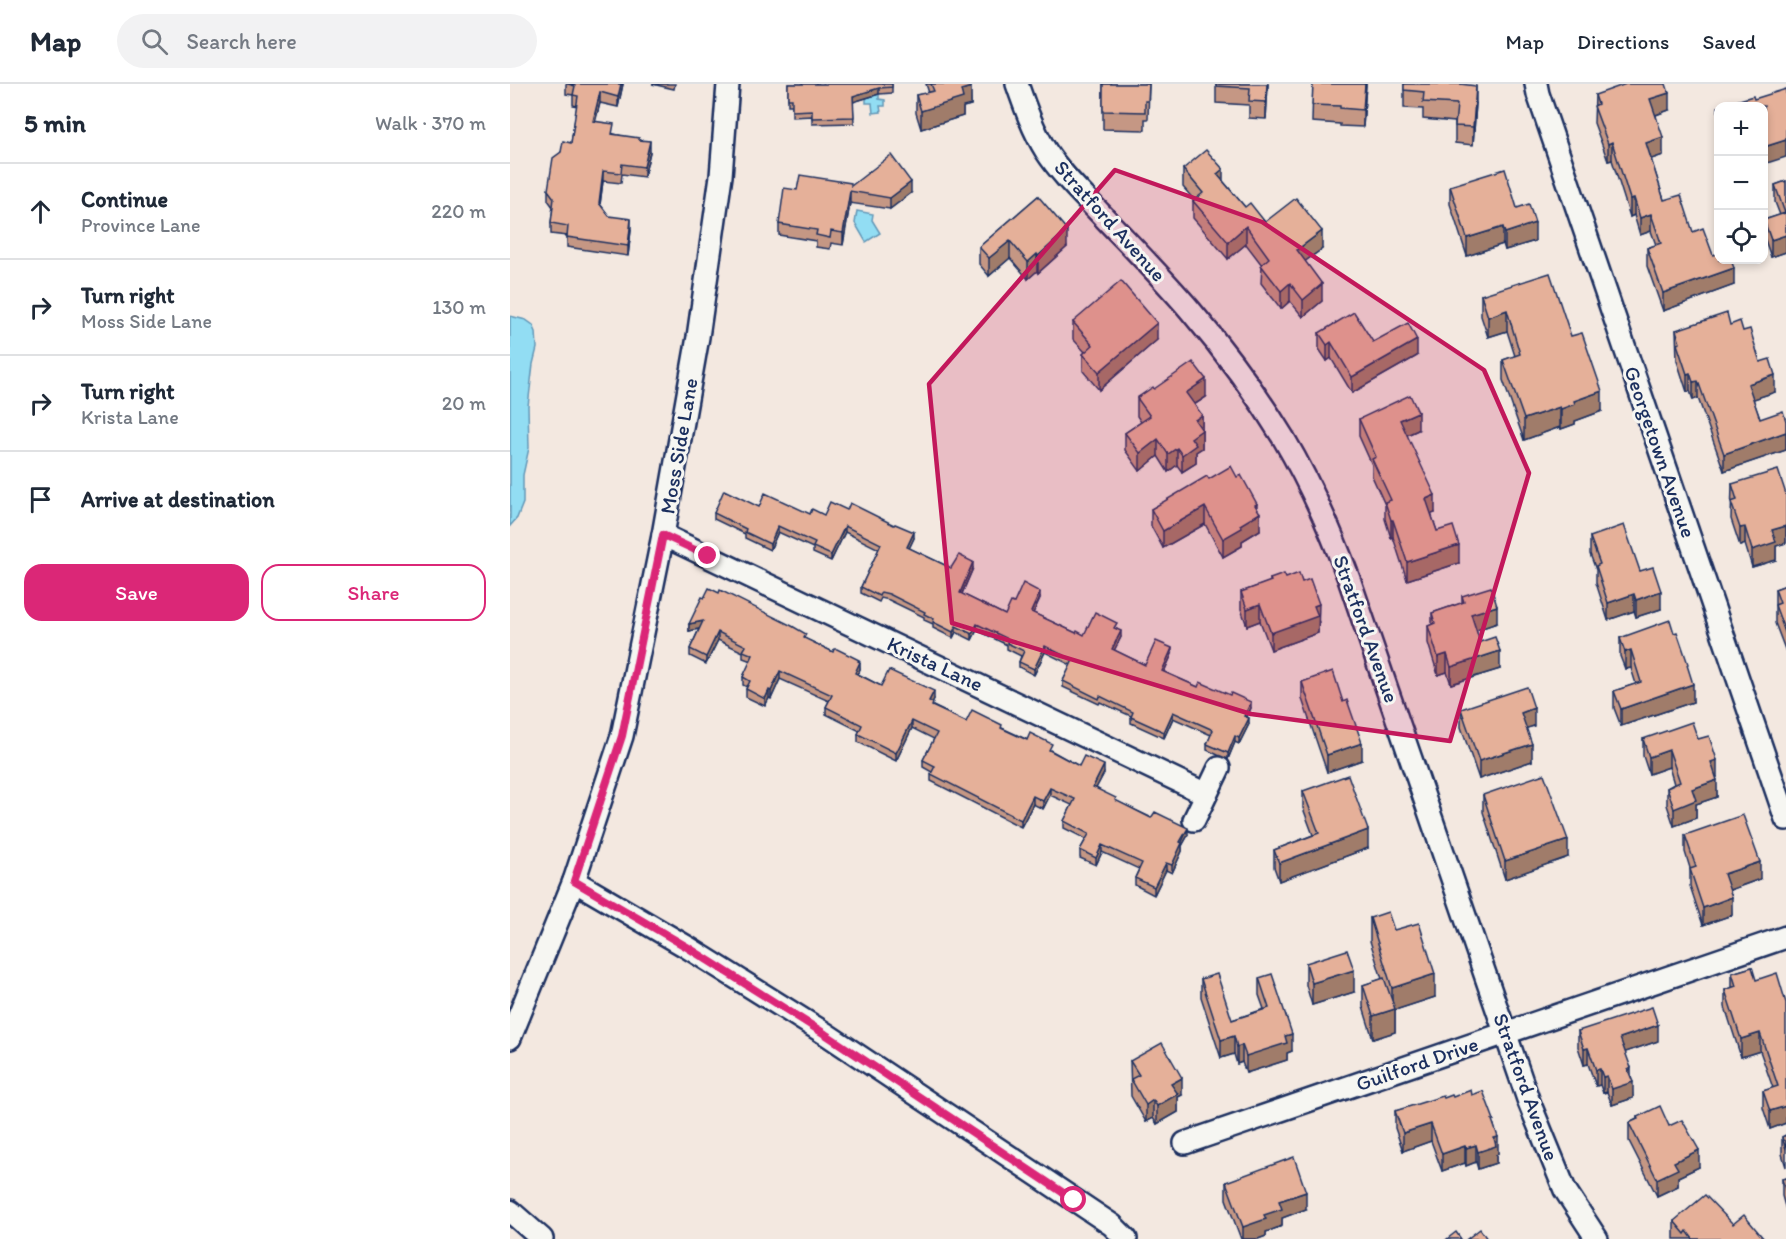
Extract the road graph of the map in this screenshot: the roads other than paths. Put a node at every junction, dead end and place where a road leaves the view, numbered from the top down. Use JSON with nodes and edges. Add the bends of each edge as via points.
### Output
{"nodes":[{"id":1,"x":728,"y":84,"type":"edge"},
{"id":2,"x":1017,"y":84,"type":"edge"},
{"id":3,"x":1536,"y":84,"type":"edge"},
{"id":4,"x":663,"y":535,"type":"junction"},
{"id":5,"x":1219,"y":768,"type":"dead end"},
{"id":6,"x":1206,"y":794,"type":"junction"},
{"id":7,"x":1786,"y":819,"type":"edge"},
{"id":8,"x":1194,"y":820,"type":"dead end"},
{"id":9,"x":574,"y":881,"type":"junction"},
{"id":10,"x":1786,"y":937,"type":"edge"},
{"id":11,"x":1506,"y":1034,"type":"junction"},
{"id":12,"x":510,"y":1038,"type":"edge"},
{"id":13,"x":1185,"y":1143,"type":"dead end"},
{"id":14,"x":510,"y":1211,"type":"edge"},
{"id":15,"x":542,"y":1239,"type":"edge"},
{"id":16,"x":1126,"y":1239,"type":"edge"},
{"id":17,"x":1597,"y":1239,"type":"edge"}],
"edges":[{"from":1,"to":4,"type":"street","name":"Moss Side Lane","via":[[707,281]]},
{"from":2,"to":11,"type":"street","name":"Stratford Avenue","via":[[1028,117],[1046,151],[1169,286],[1238,369],[1284,440],[1315,498],[1349,579]]},
{"from":3,"to":7,"type":"street","name":"Georgetown Avenue"},
{"from":4,"to":6,"type":"street","name":"Krista Lane"},
{"from":4,"to":9,"type":"street","name":"Moss Side Lane","via":[[622,736]]},
{"from":5,"to":6,"type":"street"},
{"from":6,"to":8,"type":"street"},
{"from":9,"to":12,"type":"street","name":"Moss Side Lane"},
{"from":9,"to":16,"type":"street","via":[[825,1034],[1112,1225]]},
{"from":10,"to":11,"type":"street","name":"Guilford Drive"},
{"from":11,"to":13,"type":"street","name":"Guilford Drive"},
{"from":11,"to":17,"type":"street","name":"Stratford Avenue","via":[[1565,1190]]},
{"from":14,"to":15,"type":"street"}]}
